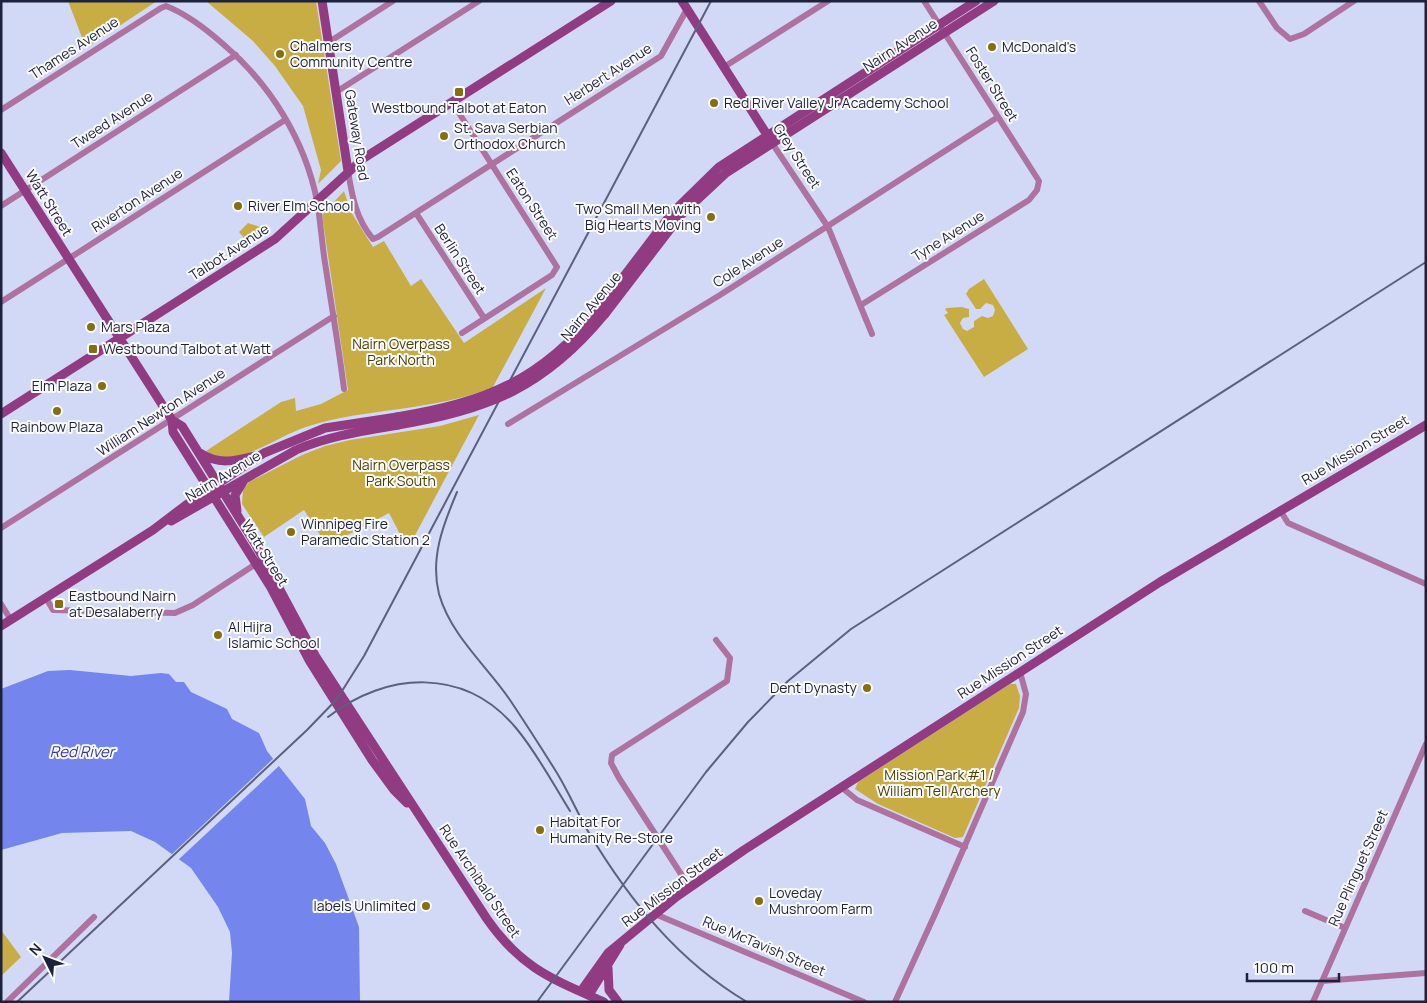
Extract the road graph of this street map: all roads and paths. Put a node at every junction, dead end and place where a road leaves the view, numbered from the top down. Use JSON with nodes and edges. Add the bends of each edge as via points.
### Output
{"nodes":[{"id":1,"x":322,"y":1,"type":"edge"},
{"id":2,"x":392,"y":1,"type":"edge"},
{"id":3,"x":479,"y":1,"type":"edge"},
{"id":4,"x":611,"y":1,"type":"edge"},
{"id":5,"x":828,"y":1,"type":"edge"},
{"id":6,"x":924,"y":1,"type":"edge"},
{"id":7,"x":976,"y":1,"type":"edge"},
{"id":8,"x":994,"y":1,"type":"edge"},
{"id":9,"x":1260,"y":1,"type":"edge"},
{"id":10,"x":1354,"y":1,"type":"edge"},
{"id":11,"x":685,"y":5,"type":"edge"},
{"id":12,"x":942,"y":29,"type":"junction"},
{"id":13,"x":328,"y":42,"type":"junction"},
{"id":14,"x":236,"y":55,"type":"junction"},
{"id":15,"x":878,"y":64,"type":"junction"},
{"id":16,"x":724,"y":67,"type":"junction"},
{"id":17,"x":882,"y":73,"type":"junction"},
{"id":18,"x":336,"y":92,"type":"junction"},
{"id":19,"x":835,"y":92,"type":"junction"},
{"id":20,"x":452,"y":102,"type":"junction"},
{"id":21,"x":831,"y":106,"type":"junction"},
{"id":22,"x":1,"y":110,"type":"edge"},
{"id":23,"x":998,"y":117,"type":"junction"},
{"id":24,"x":286,"y":120,"type":"junction"},
{"id":25,"x":767,"y":135,"type":"junction"},
{"id":26,"x":772,"y":143,"type":"junction"},
{"id":27,"x":1,"y":153,"type":"edge"},
{"id":28,"x":492,"y":164,"type":"junction"},
{"id":29,"x":348,"y":171,"type":"junction"},
{"id":30,"x":1039,"y":181,"type":"joint"},
{"id":31,"x":25,"y":191,"type":"junction"},
{"id":32,"x":317,"y":202,"type":"junction"},
{"id":33,"x":1,"y":206,"type":"edge"},
{"id":34,"x":416,"y":213,"type":"junction"},
{"id":35,"x":828,"y":227,"type":"junction"},
{"id":36,"x":372,"y":239,"type":"joint"},
{"id":37,"x":68,"y":259,"type":"junction"},
{"id":38,"x":1,"y":302,"type":"edge"},
{"id":39,"x":861,"y":305,"type":"junction"},
{"id":40,"x":602,"y":312,"type":"junction"},
{"id":41,"x":334,"y":316,"type":"junction"},
{"id":42,"x":484,"y":318,"type":"junction"},
{"id":43,"x":462,"y":333,"type":"dead end"},
{"id":44,"x":872,"y":334,"type":"dead end"},
{"id":45,"x":120,"y":340,"type":"junction"},
{"id":46,"x":344,"y":389,"type":"dead end"},
{"id":47,"x":1,"y":414,"type":"edge"},
{"id":48,"x":172,"y":420,"type":"junction"},
{"id":49,"x":397,"y":421,"type":"junction"},
{"id":50,"x":508,"y":424,"type":"dead end"},
{"id":51,"x":1426,"y":425,"type":"edge"},
{"id":52,"x":198,"y":452,"type":"junction"},
{"id":53,"x":264,"y":453,"type":"junction"},
{"id":54,"x":248,"y":475,"type":"junction"},
{"id":55,"x":217,"y":483,"type":"junction"},
{"id":56,"x":208,"y":489,"type":"junction"},
{"id":57,"x":223,"y":492,"type":"junction"},
{"id":58,"x":214,"y":497,"type":"junction"},
{"id":59,"x":1280,"y":510,"type":"junction"},
{"id":60,"x":238,"y":516,"type":"junction"},
{"id":61,"x":1,"y":528,"type":"edge"},
{"id":62,"x":153,"y":530,"type":"junction"},
{"id":63,"x":260,"y":561,"type":"junction"},
{"id":64,"x":1426,"y":584,"type":"edge"},
{"id":65,"x":46,"y":598,"type":"junction"},
{"id":66,"x":1,"y":604,"type":"edge"},
{"id":67,"x":12,"y":620,"type":"junction"},
{"id":68,"x":1,"y":626,"type":"edge"},
{"id":69,"x":716,"y":640,"type":"dead end"},
{"id":70,"x":1020,"y":672,"type":"junction"},
{"id":71,"x":338,"y":700,"type":"joint"},
{"id":72,"x":1426,"y":744,"type":"edge"},
{"id":73,"x":841,"y":786,"type":"junction"},
{"id":74,"x":965,"y":847,"type":"junction"},
{"id":75,"x":690,"y":888,"type":"junction"},
{"id":76,"x":1305,"y":911,"type":"dead end"},
{"id":77,"x":655,"y":914,"type":"junction"},
{"id":78,"x":94,"y":917,"type":"dead end"},
{"id":79,"x":1345,"y":928,"type":"junction"},
{"id":80,"x":622,"y":942,"type":"junction"},
{"id":81,"x":608,"y":968,"type":"junction"},
{"id":82,"x":1426,"y":974,"type":"edge"},
{"id":83,"x":1322,"y":982,"type":"junction"},
{"id":84,"x":585,"y":993,"type":"junction"},
{"id":85,"x":7,"y":1002,"type":"edge"},
{"id":86,"x":604,"y":1002,"type":"edge"},
{"id":87,"x":618,"y":1002,"type":"edge"},
{"id":88,"x":864,"y":1002,"type":"edge"},
{"id":89,"x":895,"y":1002,"type":"edge"},
{"id":90,"x":1313,"y":1002,"type":"edge"}],
"edges":[{"from":1,"to":13,"type":"main road","name":"Gateway Road"},
{"from":2,"to":13,"type":"street"},
{"from":3,"to":18,"type":"street"},
{"from":4,"to":20,"type":"main road","name":"Talbot Avenue"},
{"from":5,"to":16,"type":"street"},
{"from":6,"to":12,"type":"street","name":"Foster Street"},
{"from":7,"to":12,"type":"main road","name":"Nairn Avenue"},
{"from":8,"to":12,"type":"main road","name":"Nairn Avenue"},
{"from":9,"to":10,"type":"street","via":[[1277,28],[1290,39],[1304,34]]},
{"from":11,"to":16,"type":"main road","name":"Grey Street"},
{"from":11,"to":28,"type":"street","name":"Herbert Avenue","via":[[661,56]]},
{"from":12,"to":15,"type":"main road","name":"Nairn Avenue"},
{"from":12,"to":17,"type":"main road","name":"Nairn Avenue"},
{"from":12,"to":23,"type":"street","name":"Foster Street"},
{"from":13,"to":18,"type":"main road","name":"Gateway Road"},
{"from":14,"to":22,"type":"street","name":"Thames Avenue","via":[[205,28],[166,6]]},
{"from":14,"to":24,"type":"street","via":[[263,85]]},
{"from":14,"to":31,"type":"street","name":"Tweed Avenue"},
{"from":15,"to":17,"type":"main road"},
{"from":15,"to":19,"type":"main road","name":"Nairn Avenue"},
{"from":16,"to":25,"type":"main road","name":"Grey Street"},
{"from":17,"to":21,"type":"main road","name":"Nairn Avenue"},
{"from":18,"to":29,"type":"main road","name":"Gateway Road"},
{"from":19,"to":21,"type":"main road"},
{"from":19,"to":25,"type":"main road","name":"Nairn Avenue"},
{"from":20,"to":28,"type":"street","name":"Eaton Street"},
{"from":20,"to":29,"type":"main road","name":"Talbot Avenue"},
{"from":21,"to":26,"type":"main road","name":"Nairn Avenue"},
{"from":23,"to":30,"type":"street","name":"Foster Street"},
{"from":23,"to":35,"type":"street","name":"Cole Avenue"},
{"from":24,"to":32,"type":"street","via":[[304,160]]},
{"from":24,"to":37,"type":"street","name":"Riverton Avenue"},
{"from":25,"to":26,"type":"main road","name":"Grey Street"},
{"from":25,"to":40,"type":"main road","name":"Nairn Avenue","via":[[719,167],[689,194],[666,220]]},
{"from":26,"to":35,"type":"street","name":"Grey Street"},
{"from":26,"to":40,"type":"main road","name":"Nairn Avenue","via":[[726,173],[688,207]]},
{"from":27,"to":31,"type":"main road","name":"Watt Street"},
{"from":28,"to":34,"type":"street","name":"Herbert Avenue"},
{"from":28,"to":42,"type":"street","name":"Eaton Street","via":[[557,269]]},
{"from":29,"to":32,"type":"main road","name":"Talbot Avenue"},
{"from":29,"to":36,"type":"street","name":"Gateway Road","via":[[355,209]]},
{"from":30,"to":39,"type":"street","name":"Tyne Avenue","via":[[1029,200]]},
{"from":31,"to":33,"type":"street","name":"Tweed Avenue"},
{"from":31,"to":37,"type":"main road","name":"Watt Street"},
{"from":32,"to":41,"type":"street"},
{"from":32,"to":45,"type":"main road","name":"Talbot Avenue","via":[[276,239]]},
{"from":34,"to":36,"type":"street","name":"Herbert Avenue"},
{"from":34,"to":42,"type":"street","name":"Berlin Street"},
{"from":35,"to":39,"type":"street","name":"Grey Street"},
{"from":35,"to":50,"type":"street","name":"Cole Avenue"},
{"from":37,"to":38,"type":"street","name":"Riverton Avenue"},
{"from":37,"to":45,"type":"main road","name":"Watt Street"},
{"from":39,"to":44,"type":"street","name":"Grey Street"},
{"from":40,"to":49,"type":"main road","name":"Nairn Avenue","bridge":true,"via":[[545,364],[511,384],[467,403]]},
{"from":41,"to":46,"type":"street"},
{"from":41,"to":48,"type":"street","name":"William Newton Avenue"},
{"from":42,"to":43,"type":"street"},
{"from":45,"to":47,"type":"main road","name":"Talbot Avenue"},
{"from":45,"to":48,"type":"main road","name":"Watt Street"},
{"from":48,"to":52,"type":"main road","name":"Watt Street","via":[[182,426]]},
{"from":48,"to":56,"type":"main road","name":"Watt Street","via":[[173,432]]},
{"from":48,"to":61,"type":"street","name":"William Newton Avenue"},
{"from":49,"to":53,"type":"main road","name":"Nairn Avenue","via":[[325,428]]},
{"from":49,"to":54,"type":"main road","name":"Nairn Avenue","via":[[313,443]]},
{"from":51,"to":59,"type":"main road","name":"Rue Mission Street"},
{"from":52,"to":53,"type":"main road","via":[[224,461]]},
{"from":52,"to":55,"type":"main road","name":"Watt Street"},
{"from":53,"to":55,"type":"main road","name":"Nairn Avenue"},
{"from":54,"to":57,"type":"main road","name":"Nairn Avenue"},
{"from":54,"to":60,"type":"main road","via":[[236,489]]},
{"from":55,"to":56,"type":"main road","name":"Nairn Avenue"},
{"from":55,"to":57,"type":"main road","name":"Watt Street"},
{"from":56,"to":58,"type":"main road","name":"Watt Street"},
{"from":56,"to":62,"type":"main road","name":"Nairn Avenue"},
{"from":57,"to":58,"type":"main road","name":"Nairn Avenue"},
{"from":57,"to":60,"type":"main road","name":"Watt Street"},
{"from":58,"to":62,"type":"main road","name":"Nairn Avenue"},
{"from":58,"to":63,"type":"main road","name":"Watt Street"},
{"from":59,"to":64,"type":"street","via":[[1288,523]]},
{"from":59,"to":70,"type":"main road","name":"Rue Mission Street"},
{"from":60,"to":63,"type":"main road","name":"Watt Street"},
{"from":62,"to":65,"type":"main road","name":"Nairn Avenue"},
{"from":63,"to":65,"type":"street","via":[[193,605],[174,613],[53,610]]},
{"from":63,"to":71,"type":"main road","name":"Watt Street","via":[[309,660]]},
{"from":65,"to":67,"type":"main road","name":"Nairn Avenue"},
{"from":66,"to":67,"type":"street"},
{"from":67,"to":68,"type":"main road","name":"Nairn Avenue"},
{"from":69,"to":75,"type":"street","via":[[730,658],[727,681],[612,755],[611,763]]},
{"from":70,"to":73,"type":"main road","name":"Rue Mission Street"},
{"from":70,"to":74,"type":"street","via":[[1026,694],[1023,712]]},
{"from":71,"to":84,"type":"main road","name":"Rue Archibald Street","via":[[499,938],[524,962]]},
{"from":72,"to":79,"type":"street","name":"Rue Plinguet Street"},
{"from":73,"to":74,"type":"street","via":[[857,800]]},
{"from":73,"to":75,"type":"main road","name":"Rue Mission Street"},
{"from":74,"to":89,"type":"street"},
{"from":75,"to":77,"type":"main road","name":"Rue Mission Street"},
{"from":76,"to":79,"type":"street"},
{"from":77,"to":80,"type":"main road","name":"Rue Mission Street"},
{"from":77,"to":88,"type":"street","name":"Rue McTavish Street"},
{"from":78,"to":85,"type":"street"},
{"from":79,"to":83,"type":"street","name":"Rue Plinguet Street"},
{"from":80,"to":81,"type":"main road","name":"Rue Mission Street"},
{"from":80,"to":84,"type":"main road","name":"Rue Mission Street","via":[[601,960]]},
{"from":81,"to":84,"type":"main road","name":"Rue Mission Street"},
{"from":81,"to":87,"type":"main road","via":[[609,990]]},
{"from":82,"to":83,"type":"street"},
{"from":83,"to":90,"type":"street","name":"Rue Plinguet Street"},
{"from":84,"to":86,"type":"main road","name":"Rue Archibald Street"}]}
